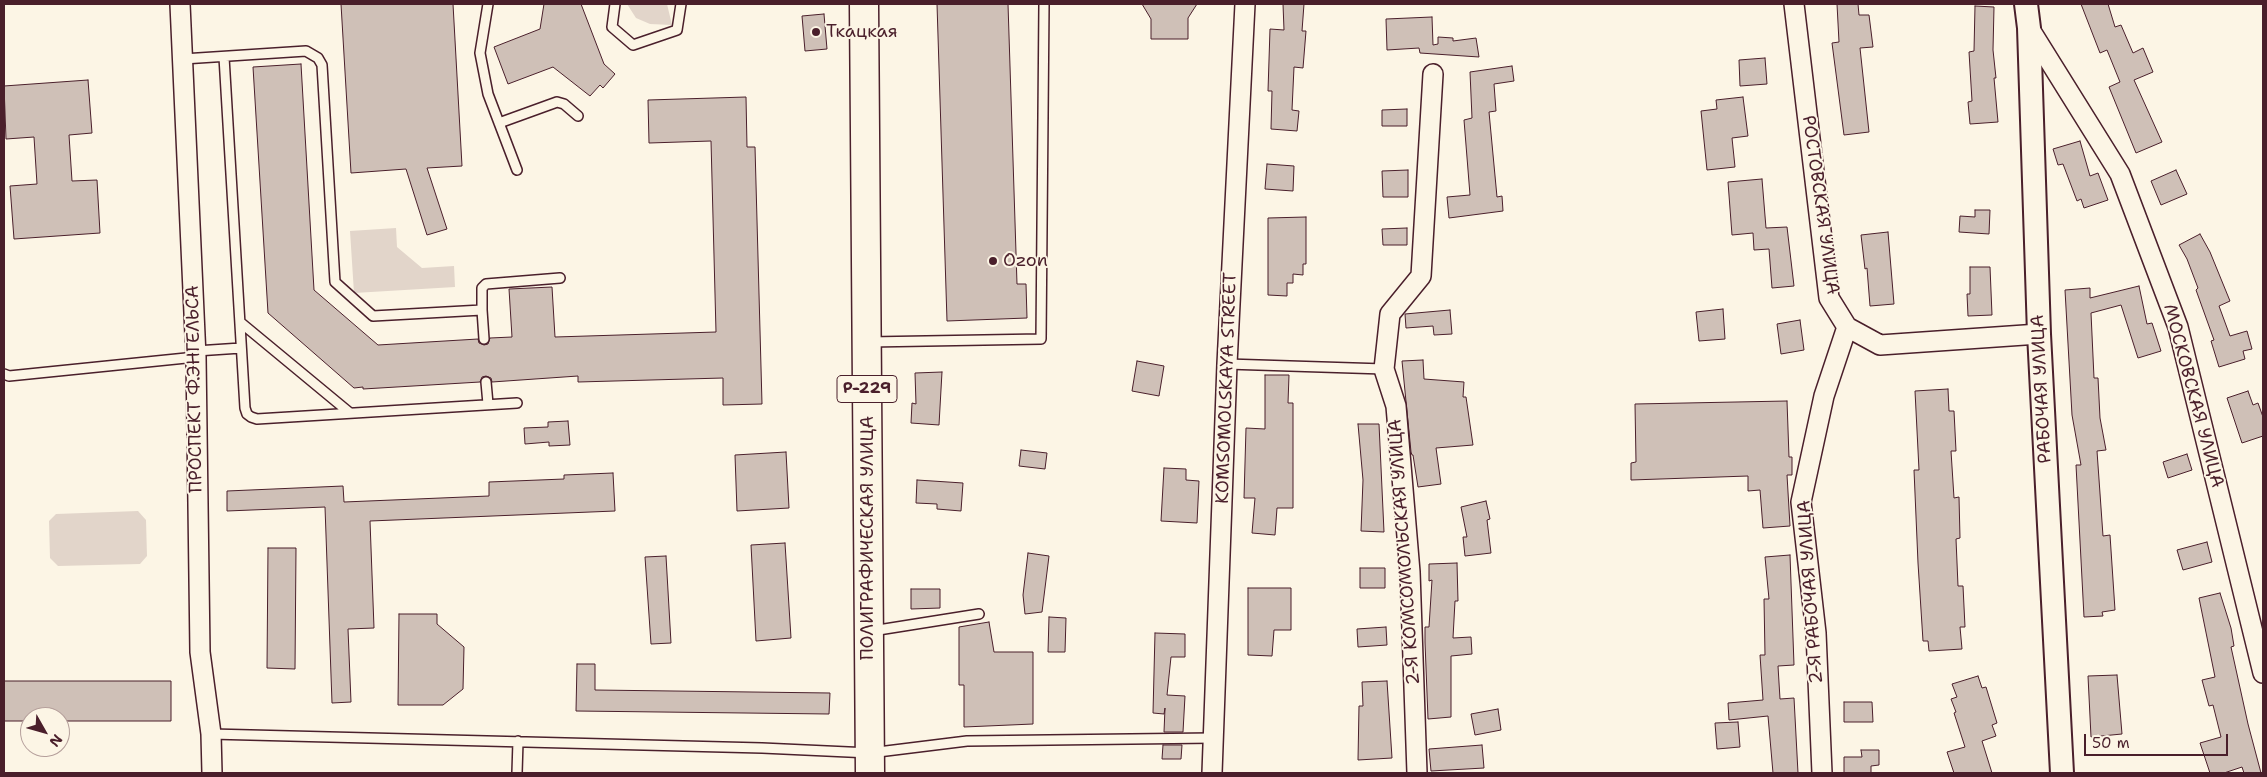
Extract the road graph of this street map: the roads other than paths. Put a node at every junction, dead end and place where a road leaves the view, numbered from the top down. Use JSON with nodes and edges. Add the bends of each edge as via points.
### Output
{"nodes":[{"id":1,"x":180,"y":4,"type":"edge"},
{"id":2,"x":488,"y":4,"type":"edge"},
{"id":3,"x":615,"y":4,"type":"edge"},
{"id":4,"x":681,"y":4,"type":"edge"},
{"id":5,"x":864,"y":4,"type":"edge"},
{"id":6,"x":1044,"y":4,"type":"edge"},
{"id":7,"x":1245,"y":4,"type":"edge"},
{"id":8,"x":1794,"y":4,"type":"edge"},
{"id":9,"x":2026,"y":4,"type":"edge"},
{"id":10,"x":2029,"y":28,"type":"junction"},
{"id":11,"x":224,"y":56,"type":"junction"},
{"id":12,"x":183,"y":59,"type":"junction"},
{"id":13,"x":1432,"y":74,"type":"dead end"},
{"id":14,"x":578,"y":116,"type":"dead end"},
{"id":15,"x":499,"y":123,"type":"junction"},
{"id":16,"x":517,"y":170,"type":"dead end"},
{"id":17,"x":560,"y":278,"type":"dead end"},
{"id":18,"x":482,"y":310,"type":"junction"},
{"id":19,"x":240,"y":322,"type":"junction"},
{"id":20,"x":1847,"y":326,"type":"junction"},
{"id":21,"x":2039,"y":334,"type":"junction"},
{"id":22,"x":484,"y":338,"type":"dead end"},
{"id":23,"x":867,"y":342,"type":"junction"},
{"id":24,"x":241,"y":348,"type":"junction"},
{"id":25,"x":196,"y":354,"type":"junction"},
{"id":26,"x":1227,"y":364,"type":"junction"},
{"id":27,"x":1384,"y":369,"type":"junction"},
{"id":28,"x":4,"y":374,"type":"edge"},
{"id":29,"x":486,"y":382,"type":"dead end"},
{"id":30,"x":517,"y":403,"type":"dead end"},
{"id":31,"x":488,"y":404,"type":"junction"},
{"id":32,"x":350,"y":413,"type":"junction"},
{"id":33,"x":978,"y":614,"type":"dead end"},
{"id":34,"x":869,"y":631,"type":"junction"},
{"id":35,"x":2263,"y":673,"type":"edge"},
{"id":36,"x":212,"y":734,"type":"junction"},
{"id":37,"x":1213,"y":738,"type":"junction"},
{"id":38,"x":518,"y":741,"type":"junction"},
{"id":39,"x":870,"y":763,"type":"edge"},
{"id":40,"x":212,"y":773,"type":"edge"},
{"id":41,"x":517,"y":773,"type":"edge"},
{"id":42,"x":1212,"y":773,"type":"edge"},
{"id":43,"x":1417,"y":773,"type":"edge"},
{"id":44,"x":1822,"y":773,"type":"edge"},
{"id":45,"x":2062,"y":773,"type":"edge"}],
"edges":[{"from":1,"to":12,"type":"street","name":"ПРОСПЕКТ Ф.ЭНГЕЛЬСА"},
{"from":2,"to":15,"type":"lane","via":[[480,52],[488,94]]},
{"from":3,"to":4,"type":"lane","via":[[612,27],[633,45],[676,30]]},
{"from":5,"to":23,"type":"main road","name":"ПОЛИГРАФИЧЕСКАЯ УЛИЦА","number":"Р-229"},
{"from":6,"to":23,"type":"lane","via":[[1041,339]]},
{"from":7,"to":26,"type":"street","name":"KOMSOMOLSKAYA STREET"},
{"from":8,"to":20,"type":"street","name":"РОСТОВСКАЯ УЛИЦА","via":[[1829,298]]},
{"from":9,"to":10,"type":"street","name":"РАБОЧАЯ УЛИЦА"},
{"from":10,"to":21,"type":"street","name":"РАБОЧАЯ УЛИЦА"},
{"from":10,"to":35,"type":"street","name":"МОСКОВСКАЯ УЛИЦА","via":[[2120,174],[2178,327]]},
{"from":11,"to":12,"type":"lane"},
{"from":11,"to":18,"type":"lane","via":[[306,51],[318,58],[322,65],[334,277],[339,288],[377,317]]},
{"from":11,"to":19,"type":"lane"},
{"from":12,"to":25,"type":"street","name":"ПРОСПЕКТ Ф.ЭНГЕЛЬСА"},
{"from":13,"to":27,"type":"street","name":"2-Я КОМСОМОЛЬСКАЯ УЛИЦА","via":[[1421,276],[1390,314]]},
{"from":14,"to":15,"type":"lane","via":[[558,102]]},
{"from":15,"to":16,"type":"lane"},
{"from":17,"to":18,"type":"lane","via":[[486,284],[482,288]]},
{"from":18,"to":22,"type":"lane"},
{"from":19,"to":24,"type":"lane"},
{"from":19,"to":32,"type":"lane"},
{"from":20,"to":21,"type":"street","name":"РОСТОВСКАЯ УЛИЦА","via":[[1880,345]]},
{"from":20,"to":44,"type":"street","name":"2-Я РАБОЧАЯ УЛИЦА","via":[[1824,396],[1801,502],[1816,633]]},
{"from":21,"to":45,"type":"street","name":"РАБОЧАЯ УЛИЦА"},
{"from":23,"to":34,"type":"main road","name":"ПОЛИГРАФИЧЕСКАЯ УЛИЦА","number":"Р-229"},
{"from":24,"to":25,"type":"lane"},
{"from":24,"to":32,"type":"lane","via":[[245,408],[251,418]]},
{"from":25,"to":28,"type":"lane","via":[[9,376]]},
{"from":25,"to":36,"type":"street","name":"ПРОСПЕКТ Ф.ЭНГЕЛЬСА","via":[[200,652]]},
{"from":26,"to":27,"type":"lane"},
{"from":26,"to":37,"type":"street","name":"KOMSOMOLSKAYA STREET"},
{"from":27,"to":43,"type":"street","name":"2-Я КОМСОМОЛЬСКАЯ УЛИЦА","via":[[1396,406],[1409,562]]},
{"from":29,"to":31,"type":"lane"},
{"from":30,"to":31,"type":"lane"},
{"from":31,"to":32,"type":"lane"},
{"from":33,"to":34,"type":"lane"},
{"from":34,"to":39,"type":"main road","name":"ПОЛИГРАФИЧЕСКАЯ УЛИЦА","number":"Р-229"},
{"from":36,"to":38,"type":"lane"},
{"from":36,"to":40,"type":"street","name":"ПРОСПЕКТ Ф.ЭНГЕЛЬСА"},
{"from":37,"to":39,"type":"lane","via":[[967,740]]},
{"from":37,"to":42,"type":"street","name":"KOMSOMOLSKAYA STREET"},
{"from":38,"to":39,"type":"lane"},
{"from":38,"to":41,"type":"lane"}]}
